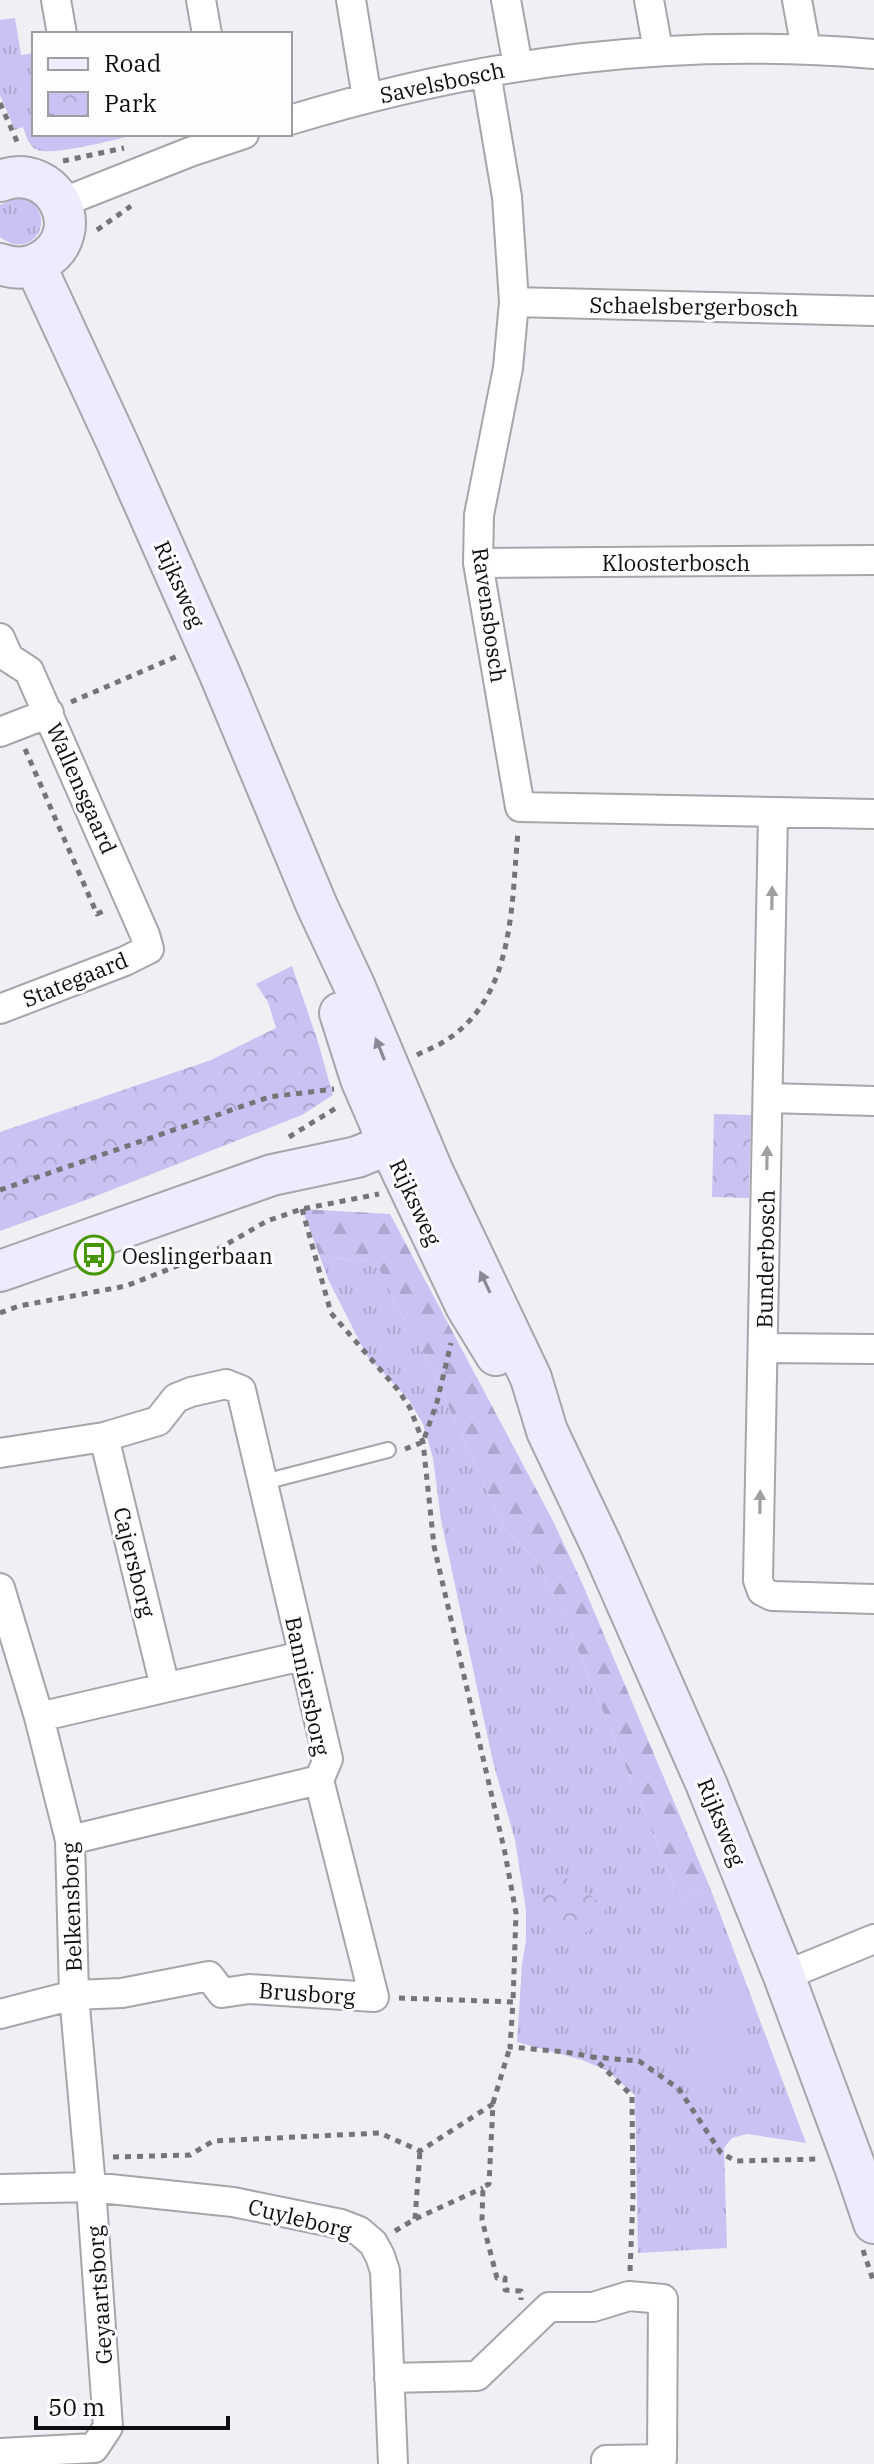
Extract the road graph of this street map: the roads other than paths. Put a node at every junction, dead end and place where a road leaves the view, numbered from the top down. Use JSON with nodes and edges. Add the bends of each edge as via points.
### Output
{"nodes":[{"id":1,"x":56,"y":0,"type":"edge"},
{"id":2,"x":201,"y":0,"type":"edge"},
{"id":3,"x":351,"y":0,"type":"edge"},
{"id":4,"x":506,"y":0,"type":"edge"},
{"id":5,"x":649,"y":0,"type":"edge"},
{"id":6,"x":797,"y":0,"type":"edge"},
{"id":7,"x":62,"y":32,"type":"edge"},
{"id":8,"x":207,"y":32,"type":"edge"},
{"id":9,"x":806,"y":49,"type":"junction"},
{"id":10,"x":658,"y":50,"type":"junction"},
{"id":11,"x":874,"y":54,"type":"edge"},
{"id":12,"x":518,"y":66,"type":"junction"},
{"id":13,"x":486,"y":73,"type":"junction"},
{"id":14,"x":367,"y":98,"type":"junction"},
{"id":15,"x":292,"y":119,"type":"edge"},
{"id":16,"x":230,"y":136,"type":"edge"},
{"id":17,"x":5,"y":172,"type":"edge"},
{"id":18,"x":61,"y":203,"type":"junction"},
{"id":19,"x":18,"y":264,"type":"edge"},
{"id":20,"x":514,"y":302,"type":"junction"},
{"id":21,"x":874,"y":311,"type":"edge"},
{"id":22,"x":874,"y":560,"type":"edge"},
{"id":23,"x":478,"y":563,"type":"junction"},
{"id":24,"x":0,"y":638,"type":"edge"},
{"id":25,"x":49,"y":713,"type":"junction"},
{"id":26,"x":7,"y":729,"type":"edge"},
{"id":27,"x":773,"y":814,"type":"junction"},
{"id":28,"x":874,"y":814,"type":"edge"},
{"id":29,"x":149,"y":949,"type":"joint"},
{"id":30,"x":0,"y":1009,"type":"edge"},
{"id":31,"x":768,"y":1098,"type":"junction"},
{"id":32,"x":874,"y":1101,"type":"edge"},
{"id":33,"x":393,"y":1128,"type":"junction"},
{"id":34,"x":0,"y":1271,"type":"edge"},
{"id":35,"x":763,"y":1348,"type":"junction"},
{"id":36,"x":874,"y":1349,"type":"edge"},
{"id":37,"x":104,"y":1437,"type":"junction"},
{"id":38,"x":388,"y":1450,"type":"road end"},
{"id":39,"x":0,"y":1453,"type":"edge"},
{"id":40,"x":264,"y":1482,"type":"junction"},
{"id":41,"x":0,"y":1588,"type":"edge"},
{"id":42,"x":874,"y":1599,"type":"edge"},
{"id":43,"x":302,"y":1656,"type":"junction"},
{"id":44,"x":165,"y":1687,"type":"junction"},
{"id":45,"x":39,"y":1717,"type":"junction"},
{"id":46,"x":319,"y":1780,"type":"junction"},
{"id":47,"x":70,"y":1840,"type":"junction"},
{"id":48,"x":874,"y":1939,"type":"edge"},
{"id":49,"x":784,"y":1976,"type":"junction"},
{"id":50,"x":74,"y":1995,"type":"junction"},
{"id":51,"x":0,"y":2014,"type":"edge"},
{"id":52,"x":91,"y":2187,"type":"junction"},
{"id":53,"x":0,"y":2189,"type":"edge"},
{"id":54,"x":874,"y":2223,"type":"edge"},
{"id":55,"x":389,"y":2378,"type":"junction"},
{"id":56,"x":0,"y":2453,"type":"edge"},
{"id":57,"x":606,"y":2462,"type":"edge"},
{"id":58,"x":393,"y":2464,"type":"edge"}],
"edges":[{"from":1,"to":7,"type":"street"},
{"from":2,"to":8,"type":"street"},
{"from":3,"to":14,"type":"street","name":"Savelsbosch"},
{"from":4,"to":12,"type":"street","name":"Savelsbosch"},
{"from":5,"to":10,"type":"street"},
{"from":6,"to":9,"type":"street"},
{"from":9,"to":10,"type":"street","name":"Savelsbosch"},
{"from":9,"to":11,"type":"street","name":"Savelsbosch"},
{"from":10,"to":12,"type":"street","name":"Savelsbosch"},
{"from":12,"to":13,"type":"street","name":"Savelsbosch"},
{"from":13,"to":14,"type":"street","name":"Savelsbosch"},
{"from":13,"to":20,"type":"street","name":"Ravensbosch","via":[[507,197]]},
{"from":14,"to":15,"type":"street","name":"Savelsbosch"},
{"from":16,"to":18,"type":"street"},
{"from":17,"to":18,"type":"main road","via":[[36,180]]},
{"from":18,"to":19,"type":"main road","via":[[65,220],[60,243],[47,259]]},
{"from":19,"to":33,"type":"main road","name":"Rijksweg","via":[[117,442],[219,672],[354,985]]},
{"from":20,"to":21,"type":"street","name":"Schaelsbergerbosch"},
{"from":20,"to":23,"type":"street","name":"Ravensbosch","via":[[508,368],[479,515]]},
{"from":22,"to":23,"type":"street","name":"Kloosterbosch"},
{"from":23,"to":27,"type":"street","name":"Ravensbosch","via":[[520,807]]},
{"from":24,"to":25,"type":"street","name":"Wallensgaard","via":[[9,658],[29,671]]},
{"from":25,"to":26,"type":"street"},
{"from":25,"to":29,"type":"street","name":"Wallensgaard"},
{"from":27,"to":28,"type":"street"},
{"from":31,"to":27,"type":"street","name":"Bunderbosch","one_way":true},
{"from":29,"to":30,"type":"street","name":"Stategaard"},
{"from":31,"to":32,"type":"street"},
{"from":35,"to":31,"type":"street","name":"Bunderbosch","one_way":true},
{"from":33,"to":34,"type":"main road","via":[[357,1157],[272,1175]]},
{"from":33,"to":49,"type":"main road","name":"Rijksweg","via":[[448,1204],[531,1378],[547,1431],[706,1783]]},
{"from":35,"to":36,"type":"street"},
{"from":42,"to":35,"type":"street","name":"Bunderbosch","one_way":true,"via":[[772,1596],[762,1591],[758,1580]]},
{"from":37,"to":39,"type":"street","name":"Banniersborg"},
{"from":37,"to":40,"type":"street","name":"Banniersborg","via":[[158,1421],[176,1398],[226,1384],[241,1390]]},
{"from":37,"to":44,"type":"street","name":"Cajersborg"},
{"from":38,"to":40,"type":"lane"},
{"from":40,"to":43,"type":"street","name":"Banniersborg"},
{"from":41,"to":45,"type":"street","name":"Belkensborg"},
{"from":43,"to":44,"type":"street"},
{"from":43,"to":46,"type":"street","name":"Banniersborg","via":[[328,1759]]},
{"from":44,"to":45,"type":"street"},
{"from":45,"to":47,"type":"street","name":"Belkensborg"},
{"from":46,"to":47,"type":"street","name":"Banniersborg"},
{"from":46,"to":50,"type":"street","name":"Brusborg","via":[[374,1997],[249,1989],[222,1993],[209,1976],[122,1993]]},
{"from":47,"to":50,"type":"street","name":"Belkensborg"},
{"from":48,"to":49,"type":"street"},
{"from":49,"to":54,"type":"main road","name":"Rijksweg"},
{"from":50,"to":51,"type":"street"},
{"from":50,"to":52,"type":"street","name":"Belkensborg"},
{"from":52,"to":53,"type":"street","name":"Cuyleborg"},
{"from":52,"to":55,"type":"street","name":"Cuyleborg","via":[[233,2202],[359,2231],[373,2243],[385,2271]]},
{"from":52,"to":56,"type":"street","name":"Geyaartsborg","via":[[108,2427],[94,2448]]},
{"from":55,"to":57,"type":"street","via":[[477,2376],[549,2307],[593,2307],[629,2296],[663,2299],[662,2459]]},
{"from":55,"to":58,"type":"street","name":"Cuyleborg"}]}
